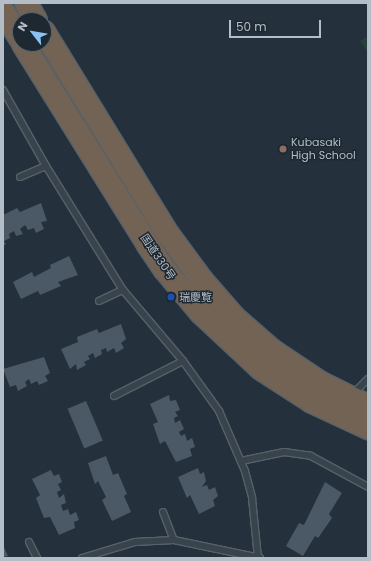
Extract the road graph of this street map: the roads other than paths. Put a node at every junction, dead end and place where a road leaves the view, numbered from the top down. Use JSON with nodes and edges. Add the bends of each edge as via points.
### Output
{"nodes":[{"id":1,"x":26,"y":3,"type":"edge"},
{"id":2,"x":3,"y":11,"type":"edge"},
{"id":3,"x":31,"y":12,"type":"edge"},
{"id":4,"x":12,"y":25,"type":"edge"},
{"id":5,"x":52,"y":45,"type":"edge"},
{"id":6,"x":29,"y":52,"type":"edge"},
{"id":7,"x":3,"y":90,"type":"edge"},
{"id":8,"x":46,"y":166,"type":"junction"},
{"id":9,"x":20,"y":177,"type":"dead end"},
{"id":10,"x":123,"y":290,"type":"junction"},
{"id":11,"x":99,"y":301,"type":"dead end"},
{"id":12,"x":183,"y":361,"type":"junction"},
{"id":13,"x":368,"y":379,"type":"edge"},
{"id":14,"x":114,"y":396,"type":"dead end"},
{"id":15,"x":347,"y":406,"type":"edge"},
{"id":16,"x":368,"y":428,"type":"edge"},
{"id":17,"x":241,"y":461,"type":"junction"},
{"id":18,"x":368,"y":487,"type":"edge"},
{"id":19,"x":163,"y":512,"type":"dead end"},
{"id":20,"x":174,"y":540,"type":"junction"},
{"id":21,"x":29,"y":542,"type":"dead end"},
{"id":22,"x":37,"y":558,"type":"edge"},
{"id":23,"x":82,"y":558,"type":"edge"},
{"id":24,"x":258,"y":558,"type":"edge"}],
"edges":[{"from":1,"to":3,"type":"highway"},
{"from":2,"to":4,"type":"highway"},
{"from":5,"to":15,"type":"highway","name":"国道330号","via":[[168,234],[200,279],[234,317],[273,351]]},
{"from":6,"to":15,"type":"highway","name":"国道330号","via":[[148,245],[183,293],[221,334],[261,369]]},
{"from":7,"to":8,"type":"lane"},
{"from":8,"to":9,"type":"lane"},
{"from":8,"to":10,"type":"lane"},
{"from":10,"to":11,"type":"lane"},
{"from":10,"to":12,"type":"lane"},
{"from":12,"to":14,"type":"lane"},
{"from":12,"to":17,"type":"lane","via":[[219,411]]},
{"from":13,"to":15,"type":"lane"},
{"from":15,"to":16,"type":"highway","name":"国道330号"},
{"from":17,"to":18,"type":"lane","via":[[284,452],[311,456]]},
{"from":17,"to":24,"type":"lane","via":[[252,498]]},
{"from":19,"to":20,"type":"lane"},
{"from":20,"to":23,"type":"lane","via":[[134,542]]},
{"from":20,"to":24,"type":"lane"},
{"from":21,"to":22,"type":"lane"}]}
